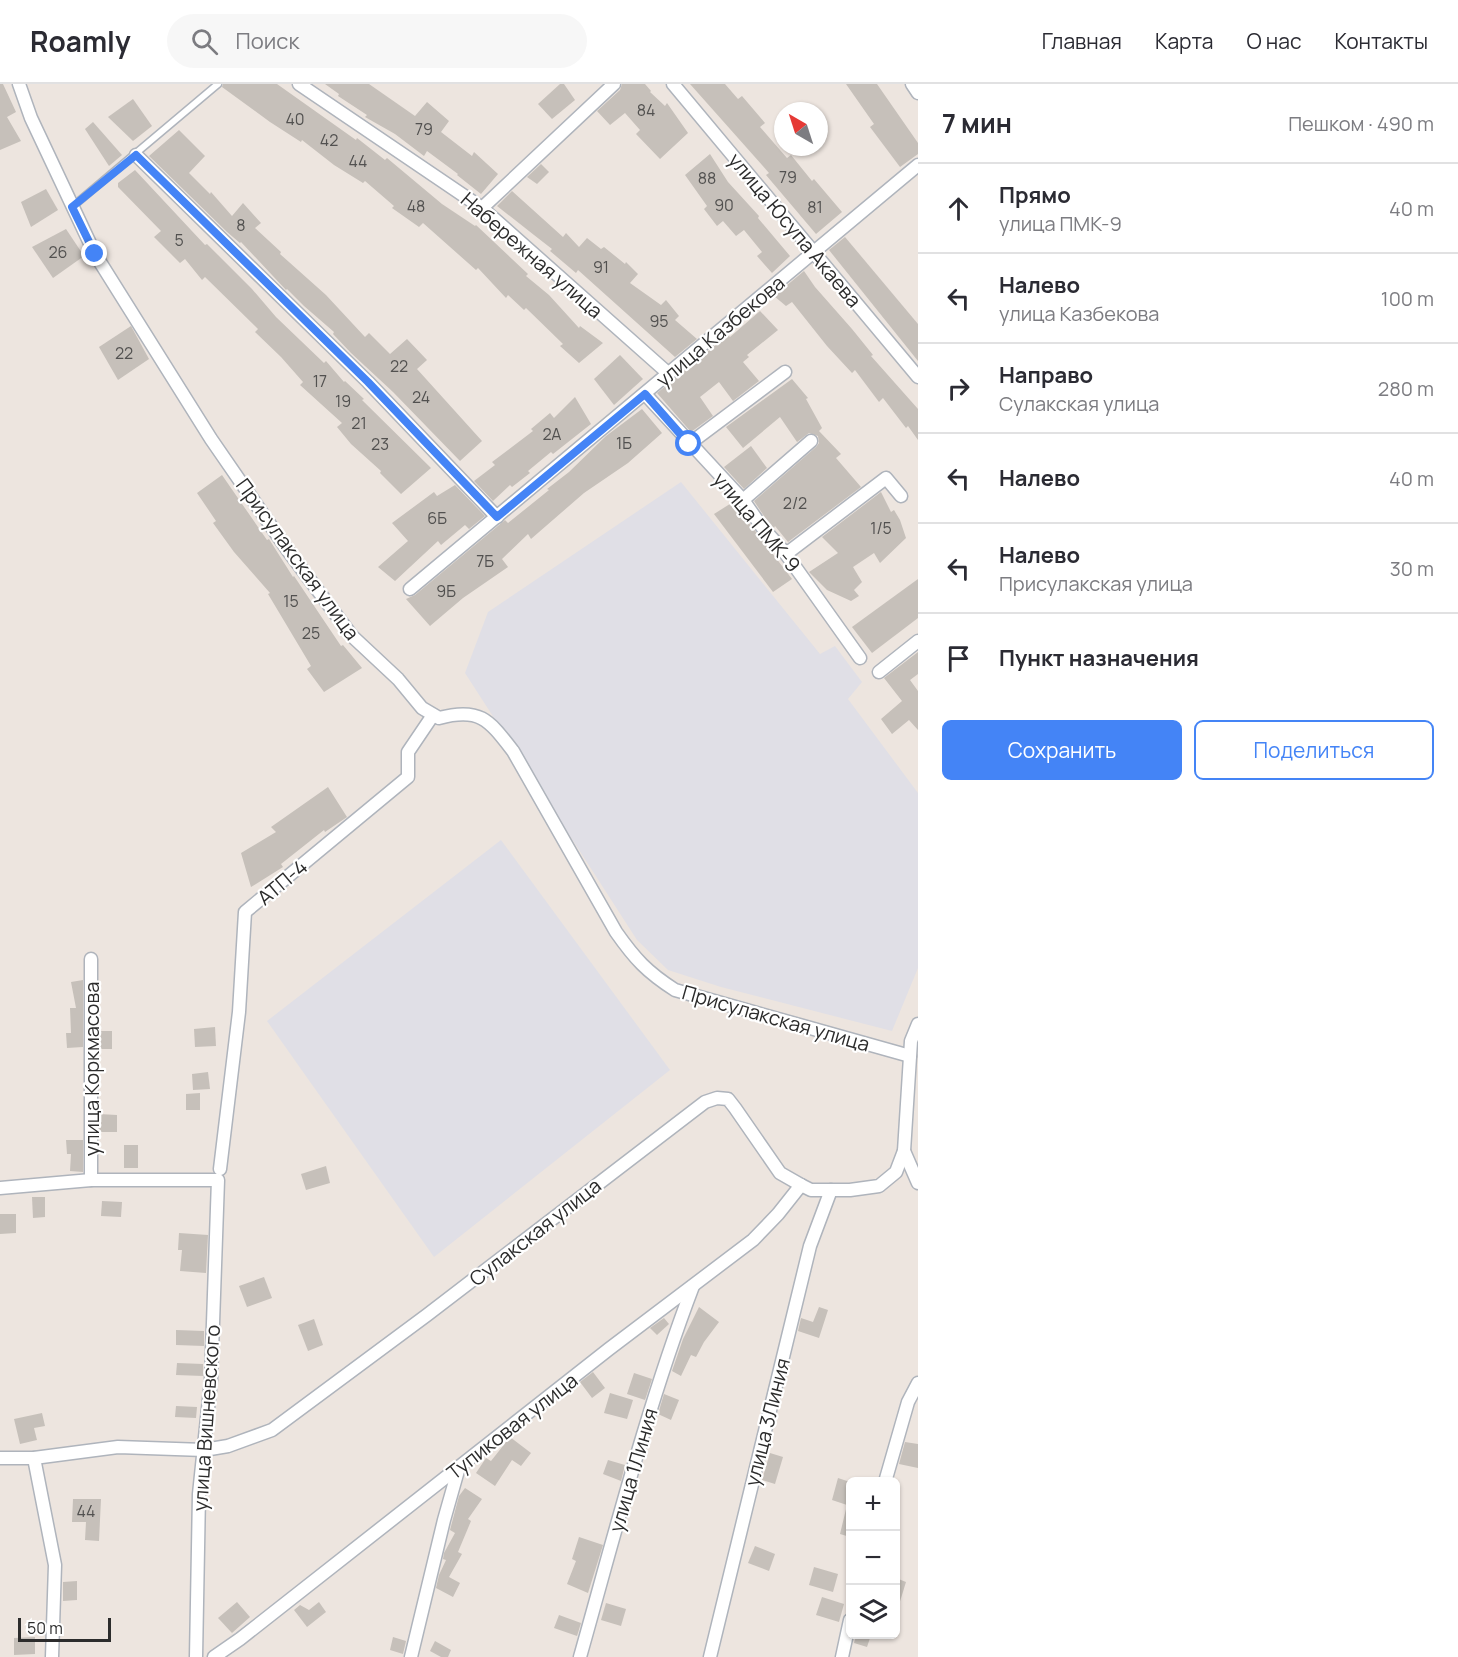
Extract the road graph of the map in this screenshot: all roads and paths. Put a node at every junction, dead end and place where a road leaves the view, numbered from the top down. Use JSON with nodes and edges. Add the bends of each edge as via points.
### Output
{"nodes":[{"id":1,"x":19,"y":84,"type":"edge"},
{"id":2,"x":218,"y":84,"type":"edge"},
{"id":3,"x":299,"y":84,"type":"edge"},
{"id":4,"x":614,"y":84,"type":"edge"},
{"id":5,"x":673,"y":84,"type":"edge"},
{"id":6,"x":912,"y":84,"type":"edge"},
{"id":7,"x":918,"y":93,"type":"edge"},
{"id":8,"x":136,"y":155,"type":"junction"},
{"id":9,"x":918,"y":165,"type":"edge"},
{"id":10,"x":72,"y":207,"type":"junction"},
{"id":11,"x":482,"y":207,"type":"junction"},
{"id":12,"x":814,"y":252,"type":"junction"},
{"id":13,"x":785,"y":372,"type":"dead end"},
{"id":14,"x":669,"y":374,"type":"junction"},
{"id":15,"x":918,"y":377,"type":"edge"},
{"id":16,"x":645,"y":394,"type":"junction"},
{"id":17,"x":811,"y":441,"type":"dead end"},
{"id":18,"x":689,"y":444,"type":"junction"},
{"id":19,"x":901,"y":496,"type":"dead end"},
{"id":20,"x":743,"y":500,"type":"junction"},
{"id":21,"x":497,"y":517,"type":"junction"},
{"id":22,"x":786,"y":554,"type":"junction"},
{"id":23,"x":410,"y":589,"type":"dead end"},
{"id":24,"x":918,"y":641,"type":"edge"},
{"id":25,"x":860,"y":658,"type":"dead end"},
{"id":26,"x":879,"y":672,"type":"dead end"},
{"id":27,"x":434,"y":715,"type":"junction"},
{"id":28,"x":91,"y":959,"type":"dead end"},
{"id":29,"x":918,"y":1024,"type":"edge"},
{"id":30,"x":910,"y":1056,"type":"junction"},
{"id":31,"x":903,"y":1151,"type":"junction"},
{"id":32,"x":219,"y":1174,"type":"junction"},
{"id":33,"x":91,"y":1180,"type":"junction"},
{"id":34,"x":918,"y":1184,"type":"edge"},
{"id":35,"x":801,"y":1185,"type":"junction"},
{"id":36,"x":0,"y":1188,"type":"edge"},
{"id":37,"x":831,"y":1190,"type":"junction"},
{"id":38,"x":693,"y":1285,"type":"junction"},
{"id":39,"x":918,"y":1383,"type":"edge"},
{"id":40,"x":204,"y":1450,"type":"junction"},
{"id":41,"x":0,"y":1458,"type":"edge"},
{"id":42,"x":34,"y":1458,"type":"junction"},
{"id":43,"x":459,"y":1467,"type":"junction"},
{"id":44,"x":886,"y":1477,"type":"edge"},
{"id":45,"x":846,"y":1638,"type":"edge"},
{"id":46,"x":52,"y":1657,"type":"edge"},
{"id":47,"x":196,"y":1657,"type":"edge"},
{"id":48,"x":214,"y":1657,"type":"edge"},
{"id":49,"x":411,"y":1657,"type":"edge"},
{"id":50,"x":580,"y":1657,"type":"edge"},
{"id":51,"x":710,"y":1657,"type":"edge"},
{"id":52,"x":842,"y":1657,"type":"edge"}],
"edges":[{"from":1,"to":10,"type":"street","name":"Присулакская улица"},
{"from":2,"to":8,"type":"lane"},
{"from":3,"to":11,"type":"street","name":"Набережная улица"},
{"from":4,"to":11,"type":"street"},
{"from":5,"to":12,"type":"street","name":"улица Юсупа Акаева"},
{"from":6,"to":7,"type":"street"},
{"from":8,"to":10,"type":"lane"},
{"from":8,"to":21,"type":"street","via":[[368,382]]},
{"from":9,"to":12,"type":"street","name":"улица Казбекова"},
{"from":10,"to":27,"type":"street","name":"Присулакская улица","via":[[95,254],[136,320],[289,552],[352,636],[422,708]]},
{"from":11,"to":14,"type":"street","name":"Набережная улица"},
{"from":12,"to":14,"type":"street","name":"улица Казбекова"},
{"from":12,"to":15,"type":"street","name":"улица Юсупа Акаева"},
{"from":13,"to":18,"type":"street"},
{"from":14,"to":16,"type":"street","name":"улица Казбекова"},
{"from":16,"to":18,"type":"street","name":"улица ПМК-9"},
{"from":16,"to":21,"type":"street","name":"улица Казбекова"},
{"from":17,"to":20,"type":"street"},
{"from":18,"to":20,"type":"street","name":"улица ПМК-9"},
{"from":19,"to":22,"type":"street","via":[[886,478]]},
{"from":20,"to":22,"type":"street","name":"улица ПМК-9"},
{"from":21,"to":23,"type":"street","name":"улица Казбекова"},
{"from":22,"to":25,"type":"street","name":"улица ПМК-9"},
{"from":24,"to":26,"type":"street"},
{"from":27,"to":30,"type":"street","name":"Присулакская улица","via":[[439,718],[474,714],[495,728],[513,751],[616,932],[654,977],[675,990]]},
{"from":27,"to":32,"type":"street","name":"АТП-4","via":[[408,752],[408,777],[245,912],[239,1011]]},
{"from":28,"to":33,"type":"street","name":"улица Коркмасова"},
{"from":29,"to":30,"type":"street","name":"Сулакская улица"},
{"from":30,"to":31,"type":"street","name":"Сулакская улица"},
{"from":31,"to":34,"type":"street"},
{"from":31,"to":37,"type":"street","name":"Сулакская улица","via":[[896,1172],[879,1186]]},
{"from":32,"to":33,"type":"street"},
{"from":32,"to":40,"type":"street","name":"улица Вишневского","via":[[211,1380]]},
{"from":33,"to":36,"type":"street"},
{"from":35,"to":37,"type":"street","name":"Сулакская улица","via":[[811,1190]]},
{"from":35,"to":38,"type":"street","name":"Тупиковая улица","via":[[753,1240]]},
{"from":35,"to":40,"type":"street","name":"Сулакская улица","via":[[780,1173],[728,1099],[705,1102],[272,1430]]},
{"from":37,"to":51,"type":"street","name":"улица 3Линия","via":[[810,1246]]},
{"from":38,"to":43,"type":"street","name":"Тупиковая улица"},
{"from":38,"to":50,"type":"street","name":"улица 1Линия","via":[[672,1339],[631,1473]]},
{"from":39,"to":44,"type":"street","via":[[908,1402]]},
{"from":40,"to":42,"type":"street","name":"Сулакская улица","via":[[118,1447]]},
{"from":40,"to":47,"type":"street","name":"улица Вишневского"},
{"from":41,"to":42,"type":"street","name":"Сулакская улица"},
{"from":42,"to":46,"type":"street","via":[[55,1565]]},
{"from":43,"to":48,"type":"street","name":"Тупиковая улица"},
{"from":43,"to":49,"type":"street"},
{"from":45,"to":52,"type":"street"}]}
